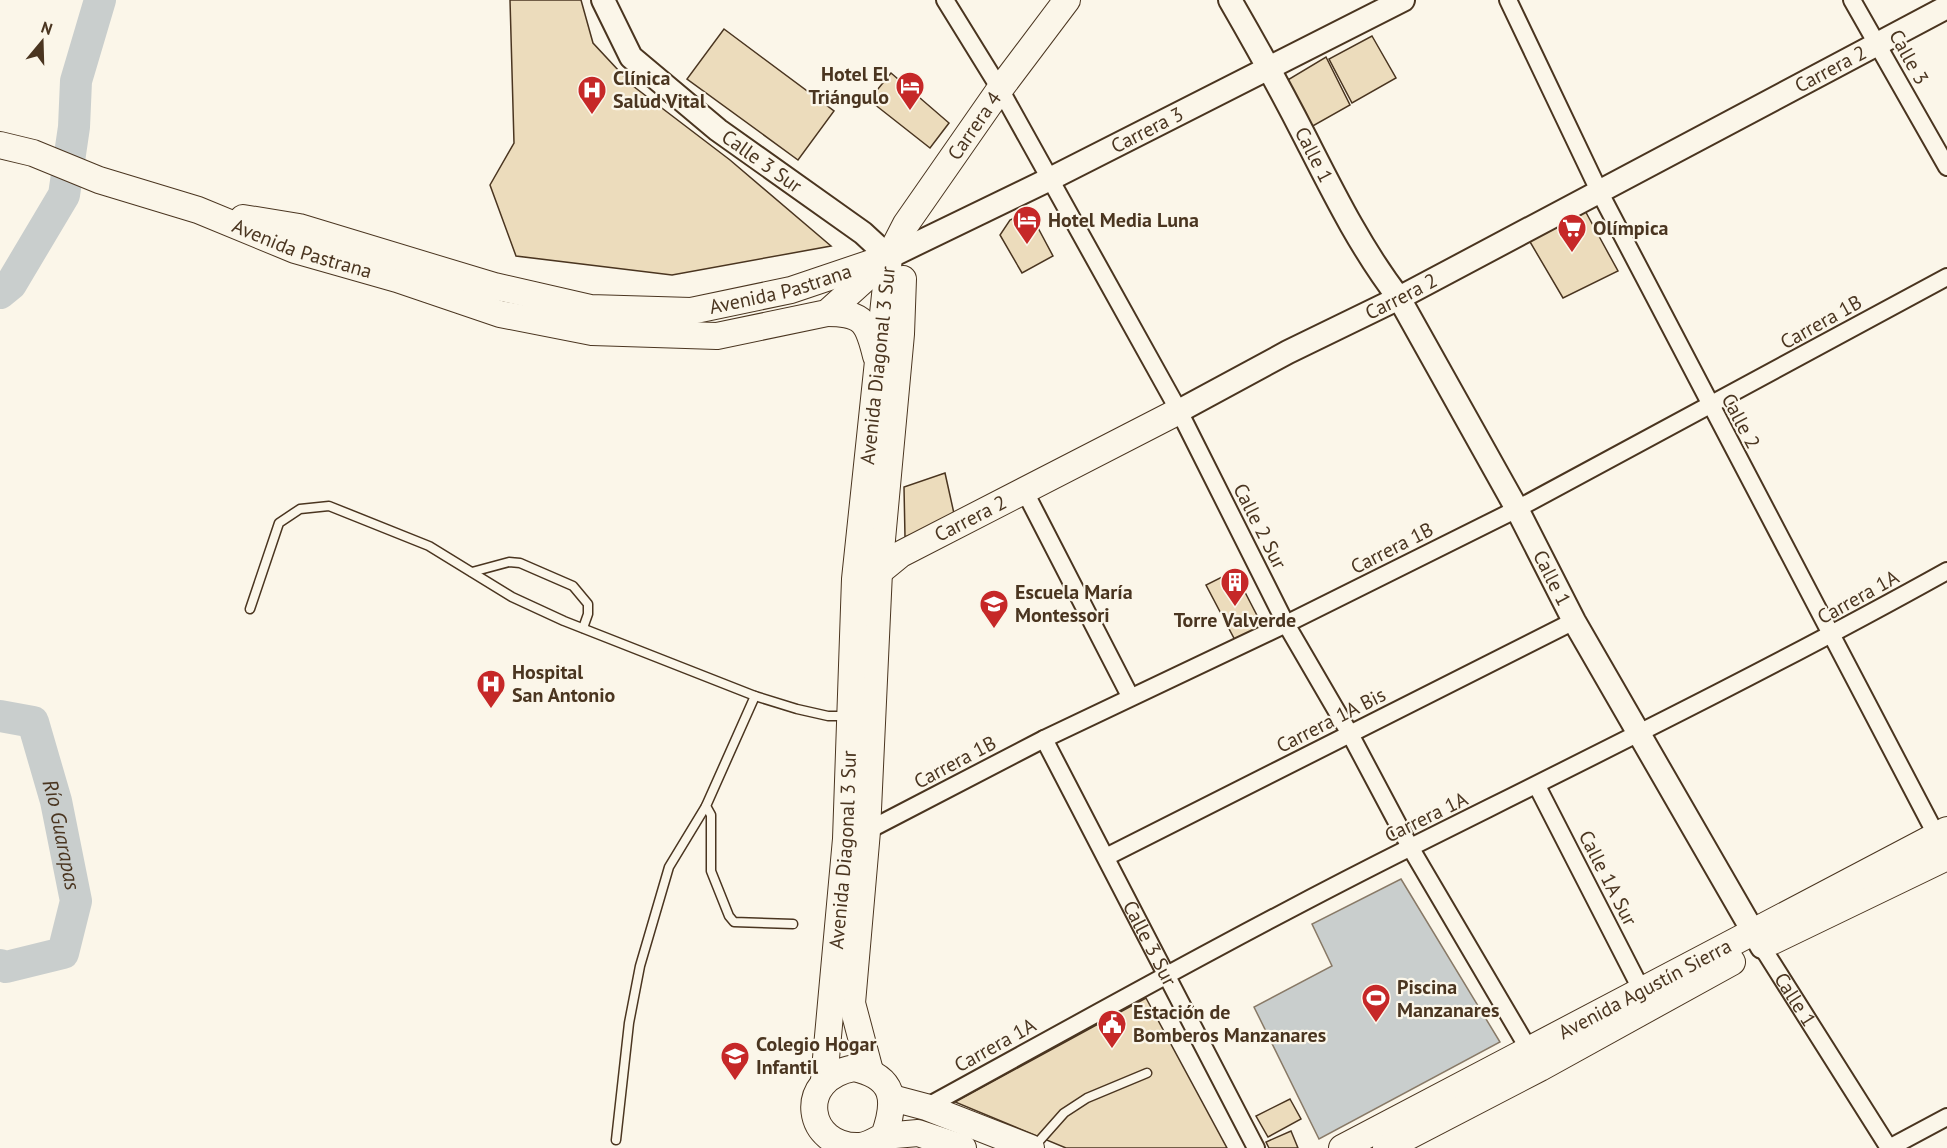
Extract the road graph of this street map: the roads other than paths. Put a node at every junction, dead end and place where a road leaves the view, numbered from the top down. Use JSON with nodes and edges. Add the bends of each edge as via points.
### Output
{"nodes":[{"id":1,"x":603,"y":0,"type":"edge"},
{"id":2,"x":945,"y":0,"type":"edge"},
{"id":3,"x":1066,"y":0,"type":"edge"},
{"id":4,"x":1230,"y":0,"type":"edge"},
{"id":5,"x":1402,"y":0,"type":"edge"},
{"id":6,"x":1508,"y":0,"type":"edge"},
{"id":7,"x":1852,"y":0,"type":"edge"},
{"id":8,"x":1947,"y":7,"type":"edge"},
{"id":9,"x":1878,"y":44,"type":"junction"},
{"id":10,"x":1269,"y":68,"type":"junction"},
{"id":11,"x":999,"y":90,"type":"junction"},
{"id":12,"x":0,"y":145,"type":"edge"},
{"id":13,"x":1947,"y":167,"type":"edge"},
{"id":14,"x":1050,"y":179,"type":"junction"},
{"id":15,"x":1600,"y":193,"type":"junction"},
{"id":16,"x":198,"y":210,"type":"junction"},
{"id":17,"x":889,"y":257,"type":"junction"},
{"id":18,"x":1947,"y":277,"type":"edge"},
{"id":19,"x":1399,"y":298,"type":"junction"},
{"id":20,"x":827,"y":313,"type":"junction"},
{"id":21,"x":879,"y":365,"type":"junction"},
{"id":22,"x":1710,"y":407,"type":"junction"},
{"id":23,"x":1179,"y":411,"type":"junction"},
{"id":24,"x":1024,"y":490,"type":"junction"},
{"id":25,"x":1517,"y":509,"type":"junction"},
{"id":26,"x":1947,"y":571,"type":"edge"},
{"id":27,"x":472,"y":572,"type":"junction"},
{"id":28,"x":867,"y":575,"type":"junction"},
{"id":29,"x":250,"y":609,"type":"dead end"},
{"id":30,"x":1574,"y":621,"type":"junction"},
{"id":31,"x":1286,"y":624,"type":"junction"},
{"id":32,"x":583,"y":628,"type":"junction"},
{"id":33,"x":1833,"y":634,"type":"junction"},
{"id":34,"x":755,"y":696,"type":"junction"},
{"id":35,"x":1130,"y":696,"type":"junction"},
{"id":36,"x":861,"y":716,"type":"junction"},
{"id":37,"x":1639,"y":732,"type":"junction"},
{"id":38,"x":1350,"y":734,"type":"junction"},
{"id":39,"x":1044,"y":739,"type":"junction"},
{"id":40,"x":1537,"y":786,"type":"junction"},
{"id":41,"x":706,"y":806,"type":"junction"},
{"id":42,"x":857,"y":835,"type":"junction"},
{"id":43,"x":1944,"y":845,"type":"edge"},
{"id":44,"x":1410,"y":847,"type":"junction"},
{"id":45,"x":1106,"y":857,"type":"junction"},
{"id":46,"x":793,"y":924,"type":"dead end"},
{"id":47,"x":1757,"y":940,"type":"junction"},
{"id":48,"x":1167,"y":974,"type":"junction"},
{"id":49,"x":1641,"y":989,"type":"junction"},
{"id":50,"x":1534,"y":1058,"type":"junction"},
{"id":51,"x":870,"y":1071,"type":"junction"},
{"id":52,"x":1148,"y":1073,"type":"dead end"},
{"id":53,"x":824,"y":1080,"type":"junction"},
{"id":54,"x":892,"y":1098,"type":"junction"},
{"id":55,"x":926,"y":1107,"type":"junction"},
{"id":56,"x":1947,"y":1117,"type":"edge"},
{"id":57,"x":884,"y":1136,"type":"junction"},
{"id":58,"x":616,"y":1140,"type":"dead end"},
{"id":59,"x":828,"y":1143,"type":"edge"},
{"id":60,"x":860,"y":1147,"type":"edge"},
{"id":61,"x":963,"y":1148,"type":"edge"},
{"id":62,"x":1032,"y":1148,"type":"edge"},
{"id":63,"x":1256,"y":1148,"type":"edge"},
{"id":64,"x":1342,"y":1148,"type":"edge"},
{"id":65,"x":1386,"y":1148,"type":"edge"},
{"id":66,"x":1889,"y":1148,"type":"edge"}],
"edges":[{"from":1,"to":17,"type":"main road","name":"Calle 3 Sur","via":[[631,57],[718,130],[863,233]]},
{"from":2,"to":11,"type":"street","name":"Calle 2 Sur"},
{"from":3,"to":11,"type":"main road","name":"Carrera 4"},
{"from":4,"to":10,"type":"main road","name":"Calle 1"},
{"from":5,"to":10,"type":"main road","name":"Carrera 3"},
{"from":6,"to":15,"type":"street","name":"Calle 2"},
{"from":7,"to":9,"type":"street","name":"Calle 3"},
{"from":8,"to":9,"type":"main road","name":"Carrera 2"},
{"from":9,"to":13,"type":"street","name":"Calle 3"},
{"from":9,"to":15,"type":"main road","name":"Carrera 2"},
{"from":10,"to":14,"type":"main road","name":"Carrera 3"},
{"from":10,"to":19,"type":"main road","name":"Calle 1","via":[[1340,205],[1378,271]]},
{"from":11,"to":14,"type":"street","name":"Calle 2 Sur"},
{"from":11,"to":17,"type":"main road","name":"Carrera 4","via":[[906,224]]},
{"from":12,"to":16,"type":"main road","name":"Avenida Pastrana"},
{"from":14,"to":17,"type":"main road","name":"Carrera 3"},
{"from":14,"to":23,"type":"street","name":"Calle 2 Sur"},
{"from":15,"to":19,"type":"main road","name":"Carrera 2"},
{"from":15,"to":22,"type":"street","name":"Calle 2"},
{"from":16,"to":17,"type":"main road","name":"Avenida Pastrana","via":[[299,227],[494,286],[590,308],[692,311],[791,290]]},
{"from":16,"to":20,"type":"main road","name":"Avenida Pastrana","via":[[295,250],[398,279],[500,314],[592,332],[717,336]]},
{"from":17,"to":20,"type":"main road","name":"Avenida Pastrana"},
{"from":17,"to":21,"type":"main road","name":"Avenida Diagonal 3 Sur"},
{"from":17,"to":28,"type":"main road","name":"Avenida Diagonal 3 Sur","via":[[900,268],[903,281]]},
{"from":18,"to":22,"type":"street","name":"Carrera 1B"},
{"from":19,"to":23,"type":"main road","name":"Carrera 2"},
{"from":19,"to":25,"type":"main road","name":"Calle 1"},
{"from":20,"to":21,"type":"main road","via":[[862,319],[870,330]]},
{"from":21,"to":28,"type":"main road","name":"Avenida Diagonal 3 Sur"},
{"from":22,"to":25,"type":"street","name":"Carrera 1B"},
{"from":22,"to":33,"type":"street","name":"Calle 2"},
{"from":23,"to":24,"type":"main road","name":"Carrera 2"},
{"from":23,"to":31,"type":"street","name":"Calle 2 Sur"},
{"from":24,"to":28,"type":"main road","name":"Carrera 2"},
{"from":24,"to":35,"type":"street"},
{"from":25,"to":30,"type":"main road","name":"Calle 1"},
{"from":25,"to":31,"type":"street","name":"Carrera 1B"},
{"from":26,"to":33,"type":"street","name":"Carrera 1A"},
{"from":27,"to":29,"type":"lane","via":[[429,546],[329,506],[300,508],[279,523]]},
{"from":27,"to":32,"type":"lane","via":[[512,597]]},
{"from":27,"to":32,"type":"lane","via":[[509,562],[520,563],[573,586],[588,604]]},
{"from":28,"to":36,"type":"main road","name":"Avenida Diagonal 3 Sur"},
{"from":30,"to":37,"type":"main road","name":"Calle 1"},
{"from":30,"to":38,"type":"street","name":"Carrera 1A Bis"},
{"from":31,"to":35,"type":"street","name":"Carrera 1B"},
{"from":31,"to":38,"type":"street","name":"Calle 2 Sur"},
{"from":32,"to":34,"type":"lane"},
{"from":33,"to":37,"type":"street","name":"Carrera 1A"},
{"from":33,"to":43,"type":"street","name":"Calle 2"},
{"from":34,"to":36,"type":"lane","via":[[828,716]]},
{"from":34,"to":41,"type":"lane"},
{"from":35,"to":39,"type":"street","name":"Carrera 1B"},
{"from":36,"to":42,"type":"main road","name":"Avenida Diagonal 3 Sur"},
{"from":37,"to":40,"type":"street","name":"Carrera 1A"},
{"from":37,"to":47,"type":"main road","name":"Calle 1"},
{"from":38,"to":44,"type":"street","name":"Calle 2 Sur"},
{"from":38,"to":45,"type":"street","name":"Carrera 1A Bis"},
{"from":39,"to":42,"type":"street","name":"Carrera 1B"},
{"from":39,"to":45,"type":"street","name":"Calle 3 Sur"},
{"from":40,"to":44,"type":"street","name":"Carrera 1A"},
{"from":40,"to":49,"type":"street","name":"Calle 1A Sur"},
{"from":41,"to":46,"type":"lane","via":[[711,815],[711,871],[729,916],[734,922],[745,924]]},
{"from":41,"to":58,"type":"lane","via":[[669,867],[640,966],[629,1023]]},
{"from":42,"to":51,"type":"main road","name":"Avenida Diagonal 3 Sur","via":[[852,1003]]},
{"from":42,"to":53,"type":"main road","name":"Avenida Diagonal 3 Sur"},
{"from":43,"to":47,"type":"main road","name":"Avenida Agustín Sierra"},
{"from":44,"to":48,"type":"street","name":"Carrera 1A"},
{"from":44,"to":50,"type":"street","name":"Calle 2 Sur"},
{"from":45,"to":48,"type":"street","name":"Calle 3 Sur"},
{"from":47,"to":49,"type":"main road","name":"Avenida Agustín Sierra"},
{"from":47,"to":50,"type":"main road","name":"Avenida Agustín Sierra"},
{"from":47,"to":66,"type":"street","name":"Calle 1"},
{"from":48,"to":55,"type":"street","name":"Carrera 1A"},
{"from":48,"to":63,"type":"street","name":"Calle 3 Sur"},
{"from":49,"to":50,"type":"main road","name":"Avenida Agustín Sierra"},
{"from":50,"to":64,"type":"main road","name":"Avenida Agustín Sierra"},
{"from":50,"to":65,"type":"main road","name":"Avenida Agustín Sierra"},
{"from":51,"to":53,"type":"main road","via":[[838,1071]]},
{"from":51,"to":54,"type":"main road","via":[[883,1081]]},
{"from":52,"to":62,"type":"lane","via":[[1087,1098],[1064,1113]]},
{"from":53,"to":59,"type":"main road","via":[[814,1100],[816,1121]]},
{"from":54,"to":55,"type":"main road"},
{"from":54,"to":57,"type":"main road","via":[[893,1112]]},
{"from":55,"to":62,"type":"main road"},
{"from":56,"to":66,"type":"street"},
{"from":57,"to":60,"type":"main road"},
{"from":57,"to":61,"type":"main road","via":[[918,1133]]},
{"from":59,"to":60,"type":"main road"}]}
